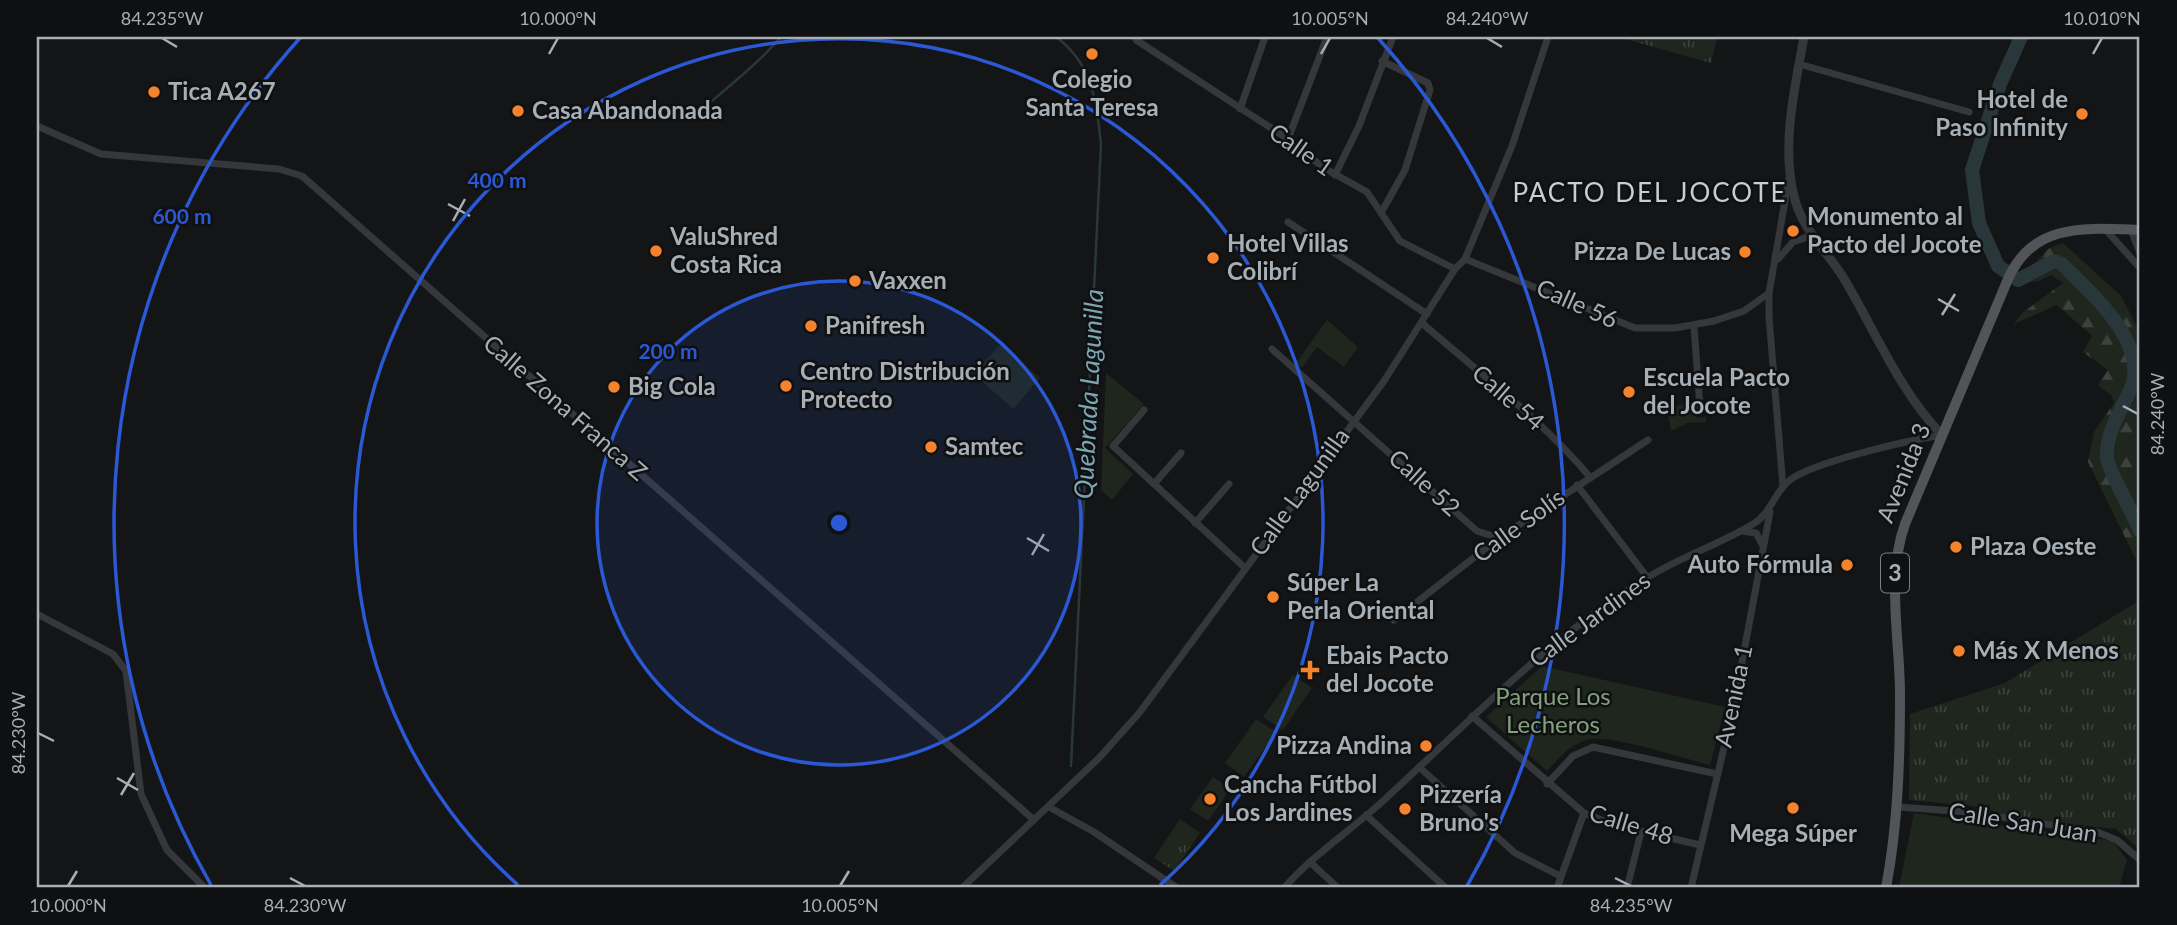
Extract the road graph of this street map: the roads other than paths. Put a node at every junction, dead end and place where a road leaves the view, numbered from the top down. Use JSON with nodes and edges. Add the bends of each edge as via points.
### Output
{"nodes":[{"id":1,"x":1264,"y":37,"type":"edge"},
{"id":2,"x":1327,"y":37,"type":"edge"},
{"id":3,"x":1392,"y":37,"type":"edge"},
{"id":4,"x":1548,"y":37,"type":"edge"},
{"id":5,"x":1804,"y":37,"type":"edge"},
{"id":6,"x":1137,"y":38,"type":"edge"},
{"id":7,"x":1381,"y":61,"type":"junction"},
{"id":8,"x":1799,"y":64,"type":"junction"},
{"id":9,"x":1794,"y":100,"type":"junction"},
{"id":10,"x":1240,"y":109,"type":"junction"},
{"id":11,"x":1969,"y":112,"type":"dead end"},
{"id":12,"x":37,"y":126,"type":"edge"},
{"id":13,"x":1288,"y":139,"type":"junction"},
{"id":14,"x":1790,"y":171,"type":"junction"},
{"id":15,"x":1335,"y":175,"type":"junction"},
{"id":16,"x":1788,"y":187,"type":"junction"},
{"id":17,"x":1381,"y":213,"type":"junction"},
{"id":18,"x":1288,"y":222,"type":"dead end"},
{"id":19,"x":1804,"y":222,"type":"junction"},
{"id":20,"x":2106,"y":230,"type":"junction"},
{"id":21,"x":2135,"y":230,"type":"edge"},
{"id":22,"x":1813,"y":236,"type":"junction"},
{"id":23,"x":2140,"y":253,"type":"edge"},
{"id":24,"x":1465,"y":259,"type":"junction"},
{"id":25,"x":1775,"y":262,"type":"junction"},
{"id":26,"x":2140,"y":268,"type":"edge"},
{"id":27,"x":1455,"y":269,"type":"junction"},
{"id":28,"x":1769,"y":293,"type":"junction"},
{"id":29,"x":1427,"y":314,"type":"junction"},
{"id":30,"x":1422,"y":323,"type":"junction"},
{"id":31,"x":1694,"y":326,"type":"junction"},
{"id":32,"x":1272,"y":349,"type":"dead end"},
{"id":33,"x":1700,"y":408,"type":"dead end"},
{"id":34,"x":1144,"y":410,"type":"dead end"},
{"id":35,"x":1352,"y":420,"type":"junction"},
{"id":36,"x":1942,"y":435,"type":"junction"},
{"id":37,"x":1648,"y":440,"type":"dead end"},
{"id":38,"x":1181,"y":453,"type":"dead end"},
{"id":39,"x":1590,"y":477,"type":"junction"},
{"id":40,"x":1154,"y":484,"type":"junction"},
{"id":41,"x":1229,"y":484,"type":"dead end"},
{"id":42,"x":1577,"y":485,"type":"junction"},
{"id":43,"x":1783,"y":487,"type":"junction"},
{"id":44,"x":1773,"y":503,"type":"junction"},
{"id":45,"x":1195,"y":523,"type":"junction"},
{"id":46,"x":1742,"y":531,"type":"junction"},
{"id":47,"x":1499,"y":538,"type":"junction"},
{"id":48,"x":1762,"y":546,"type":"junction"},
{"id":49,"x":1244,"y":567,"type":"junction"},
{"id":50,"x":1647,"y":577,"type":"junction"},
{"id":51,"x":37,"y":614,"type":"edge"},
{"id":52,"x":1394,"y":620,"type":"dead end"},
{"id":53,"x":1472,"y":716,"type":"junction"},
{"id":54,"x":1419,"y":767,"type":"junction"},
{"id":55,"x":1717,"y":774,"type":"junction"},
{"id":56,"x":1547,"y":784,"type":"junction"},
{"id":57,"x":1049,"y":807,"type":"junction"},
{"id":58,"x":1898,"y":807,"type":"junction"},
{"id":59,"x":1584,"y":813,"type":"junction"},
{"id":60,"x":1366,"y":815,"type":"junction"},
{"id":61,"x":1034,"y":820,"type":"junction"},
{"id":62,"x":1641,"y":832,"type":"junction"},
{"id":63,"x":1700,"y":845,"type":"junction"},
{"id":64,"x":2140,"y":860,"type":"edge"},
{"id":65,"x":1310,"y":862,"type":"junction"},
{"id":66,"x":1560,"y":876,"type":"junction"},
{"id":67,"x":205,"y":888,"type":"edge"},
{"id":68,"x":962,"y":888,"type":"edge"},
{"id":69,"x":1177,"y":888,"type":"edge"},
{"id":70,"x":1284,"y":888,"type":"edge"},
{"id":71,"x":1338,"y":888,"type":"edge"},
{"id":72,"x":1446,"y":888,"type":"edge"},
{"id":73,"x":1557,"y":888,"type":"edge"},
{"id":74,"x":1627,"y":888,"type":"edge"},
{"id":75,"x":1691,"y":888,"type":"edge"},
{"id":76,"x":1885,"y":888,"type":"edge"}],
"edges":[{"from":1,"to":10,"type":"street"},
{"from":2,"to":13,"type":"street"},
{"from":3,"to":7,"type":"street"},
{"from":4,"to":24,"type":"street","name":"Calle Lagunilla","via":[[1512,146]]},
{"from":5,"to":8,"type":"street"},
{"from":6,"to":10,"type":"street","name":"Calle 1"},
{"from":7,"to":15,"type":"street","via":[[1359,126]]},
{"from":7,"to":17,"type":"street","via":[[1428,83],[1430,90],[1405,170]]},
{"from":8,"to":9,"type":"street"},
{"from":8,"to":11,"type":"street"},
{"from":9,"to":14,"type":"street"},
{"from":9,"to":16,"type":"street"},
{"from":10,"to":13,"type":"street","name":"Calle 1"},
{"from":12,"to":61,"type":"street","name":"Calle Zona Franca Z","via":[[102,155],[279,169],[312,184]]},
{"from":13,"to":15,"type":"street","name":"Calle 1"},
{"from":14,"to":16,"type":"street"},
{"from":14,"to":19,"type":"street"},
{"from":15,"to":17,"type":"street","name":"Calle 1","via":[[1367,192]]},
{"from":16,"to":19,"type":"street"},
{"from":16,"to":25,"type":"street"},
{"from":17,"to":27,"type":"street","name":"Calle 1","via":[[1400,241]]},
{"from":18,"to":29,"type":"street"},
{"from":19,"to":22,"type":"street"},
{"from":20,"to":21,"type":"main road","name":"Avenida 3","number":"3"},
{"from":20,"to":26,"type":"street"},
{"from":20,"to":36,"type":"main road","name":"Avenida 3","number":"3","via":[[2046,237],[2023,253]]},
{"from":21,"to":23,"type":"street"},
{"from":22,"to":25,"type":"street","via":[[1793,242]]},
{"from":22,"to":36,"type":"street","via":[[1844,280],[1922,415]]},
{"from":24,"to":27,"type":"street","name":"Calle Lagunilla"},
{"from":24,"to":31,"type":"street","name":"Calle 56","via":[[1625,326],[1659,330]]},
{"from":25,"to":28,"type":"street"},
{"from":27,"to":29,"type":"street","name":"Calle Lagunilla"},
{"from":28,"to":31,"type":"street","name":"Calle 56","via":[[1744,311]]},
{"from":28,"to":43,"type":"street"},
{"from":29,"to":30,"type":"street","name":"Calle Lagunilla"},
{"from":30,"to":35,"type":"street","name":"Calle Lagunilla"},
{"from":30,"to":39,"type":"street","name":"Calle 54","via":[[1571,454]]},
{"from":31,"to":33,"type":"street"},
{"from":32,"to":35,"type":"street","name":"Calle 52"},
{"from":34,"to":40,"type":"street","via":[[1113,446]]},
{"from":35,"to":47,"type":"street","name":"Calle 52","via":[[1477,531]]},
{"from":35,"to":49,"type":"street","name":"Calle Lagunilla"},
{"from":36,"to":43,"type":"street","name":"Calle Jardines","via":[[1800,474]]},
{"from":36,"to":58,"type":"main road","name":"Avenida 3","number":"3","via":[[1896,553]]},
{"from":37,"to":39,"type":"street","name":"Calle Solís"},
{"from":38,"to":40,"type":"street"},
{"from":39,"to":42,"type":"street","name":"Calle Solís"},
{"from":40,"to":45,"type":"street"},
{"from":41,"to":45,"type":"street"},
{"from":42,"to":47,"type":"street","name":"Calle Solís"},
{"from":42,"to":50,"type":"street"},
{"from":43,"to":44,"type":"street","name":"Calle Jardines"},
{"from":44,"to":46,"type":"street","name":"Calle Jardines","via":[[1763,517]]},
{"from":44,"to":48,"type":"street","name":"Avenida 1"},
{"from":45,"to":49,"type":"street"},
{"from":46,"to":48,"type":"street","via":[[1756,533]]},
{"from":46,"to":50,"type":"street","name":"Calle Jardines"},
{"from":47,"to":52,"type":"street","name":"Calle Solís"},
{"from":48,"to":55,"type":"street","name":"Avenida 1"},
{"from":49,"to":57,"type":"street","name":"Calle Lagunilla","via":[[1125,731]]},
{"from":50,"to":53,"type":"street","name":"Calle Jardines","via":[[1564,634]]},
{"from":51,"to":67,"type":"street","via":[[113,654],[125,671],[141,794],[167,850]]},
{"from":53,"to":54,"type":"street","name":"Calle Jardines"},
{"from":53,"to":56,"type":"street","name":"Calle 48"},
{"from":54,"to":60,"type":"street","name":"Calle Jardines"},
{"from":54,"to":66,"type":"street","via":[[1515,853]]},
{"from":55,"to":56,"type":"street","via":[[1593,747],[1573,756]]},
{"from":55,"to":63,"type":"street","name":"Avenida 1"},
{"from":56,"to":59,"type":"street","name":"Calle 48"},
{"from":57,"to":61,"type":"street","name":"Calle Lagunilla"},
{"from":57,"to":69,"type":"street"},
{"from":58,"to":64,"type":"street","name":"Calle San Juan","via":[[1968,812],[2097,832],[2117,840]]},
{"from":58,"to":76,"type":"main road","name":"Avenida 3","number":"3"},
{"from":59,"to":62,"type":"street","name":"Calle 48"},
{"from":59,"to":66,"type":"street"},
{"from":60,"to":65,"type":"street","name":"Calle Jardines"},
{"from":60,"to":72,"type":"street"},
{"from":61,"to":68,"type":"street","name":"Calle Lagunilla"},
{"from":62,"to":63,"type":"street","name":"Calle 48"},
{"from":62,"to":74,"type":"street"},
{"from":63,"to":75,"type":"street","name":"Avenida 1"},
{"from":65,"to":70,"type":"street","name":"Calle Jardines"},
{"from":65,"to":71,"type":"street"},
{"from":66,"to":73,"type":"street"}]}
